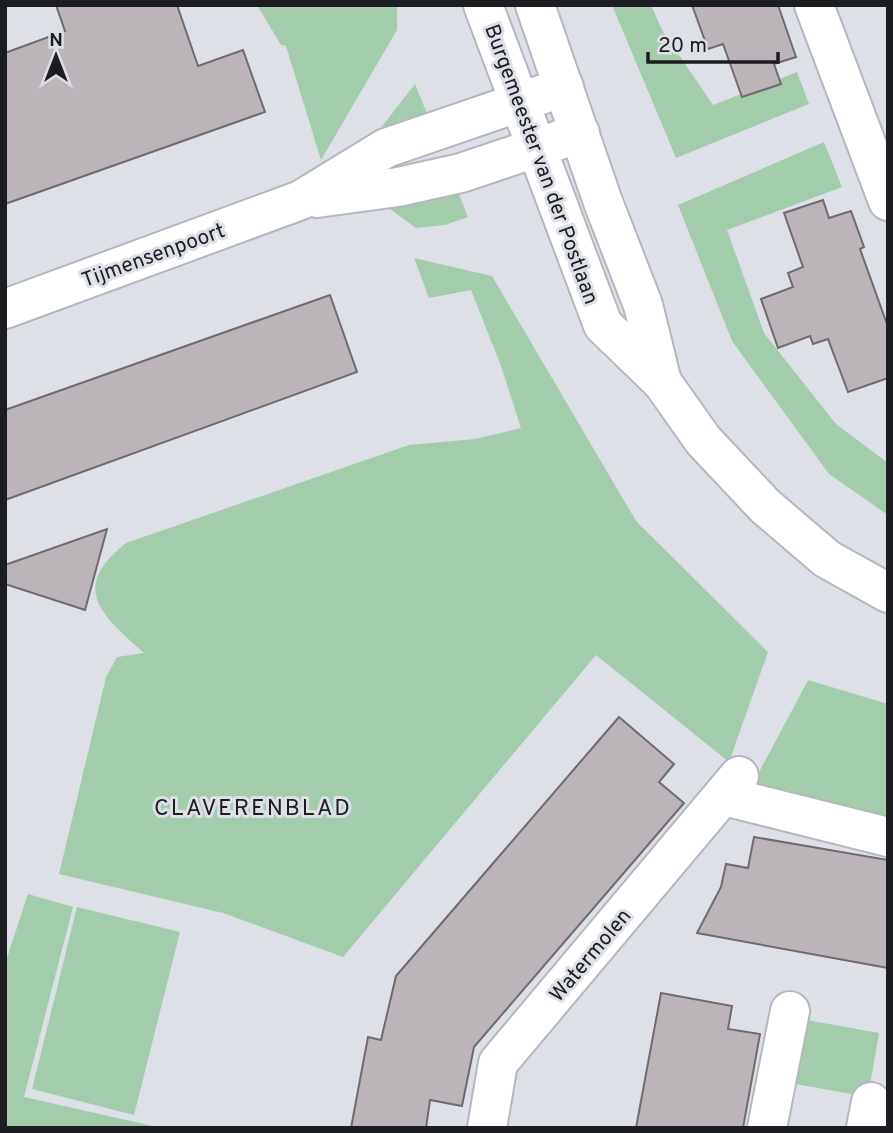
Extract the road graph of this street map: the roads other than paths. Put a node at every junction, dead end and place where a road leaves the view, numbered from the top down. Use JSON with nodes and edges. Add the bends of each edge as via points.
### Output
{"nodes":[{"id":1,"x":483,"y":5,"type":"edge"},
{"id":2,"x":535,"y":5,"type":"edge"},
{"id":3,"x":814,"y":5,"type":"edge"},
{"id":4,"x":564,"y":87,"type":"junction"},
{"id":5,"x":519,"y":102,"type":"junction"},
{"id":6,"x":580,"y":133,"type":"junction"},
{"id":7,"x":535,"y":146,"type":"junction"},
{"id":8,"x":301,"y":200,"type":"junction"},
{"id":9,"x":888,"y":201,"type":"edge"},
{"id":10,"x":5,"y":309,"type":"edge"},
{"id":11,"x":662,"y":382,"type":"junction"},
{"id":12,"x":888,"y":593,"type":"edge"},
{"id":13,"x":888,"y":837,"type":"edge"},
{"id":14,"x":789,"y":1012,"type":"dead end"},
{"id":15,"x":487,"y":1128,"type":"edge"},
{"id":16,"x":767,"y":1128,"type":"edge"}],
"edges":[{"from":1,"to":5,"type":"street","name":"Burgemeester van der Postlaan"},
{"from":2,"to":4,"type":"street","name":"Burgemeester van der Postlaan"},
{"from":3,"to":9,"type":"street"},
{"from":4,"to":5,"type":"street","name":"Tijmensenpoort"},
{"from":4,"to":6,"type":"street","name":"Burgemeester van der Postlaan"},
{"from":5,"to":7,"type":"street","name":"Burgemeester van der Postlaan"},
{"from":5,"to":8,"type":"street","name":"Tijmensenpoort","via":[[386,149]]},
{"from":6,"to":7,"type":"street","name":"Tijmensenpoort"},
{"from":6,"to":11,"type":"street","name":"Burgemeester van der Postlaan","via":[[643,305]]},
{"from":7,"to":8,"type":"street","name":"Tijmensenpoort","via":[[461,173]]},
{"from":7,"to":11,"type":"street","name":"Burgemeester van der Postlaan","via":[[603,325]]},
{"from":8,"to":10,"type":"street","name":"Tijmensenpoort"},
{"from":11,"to":12,"type":"street","name":"Burgemeester van der Postlaan","via":[[703,440],[765,506],[827,559]]},
{"from":13,"to":15,"type":"street","name":"Watermolen","via":[[732,786],[498,1063]]},
{"from":14,"to":16,"type":"street"}]}
